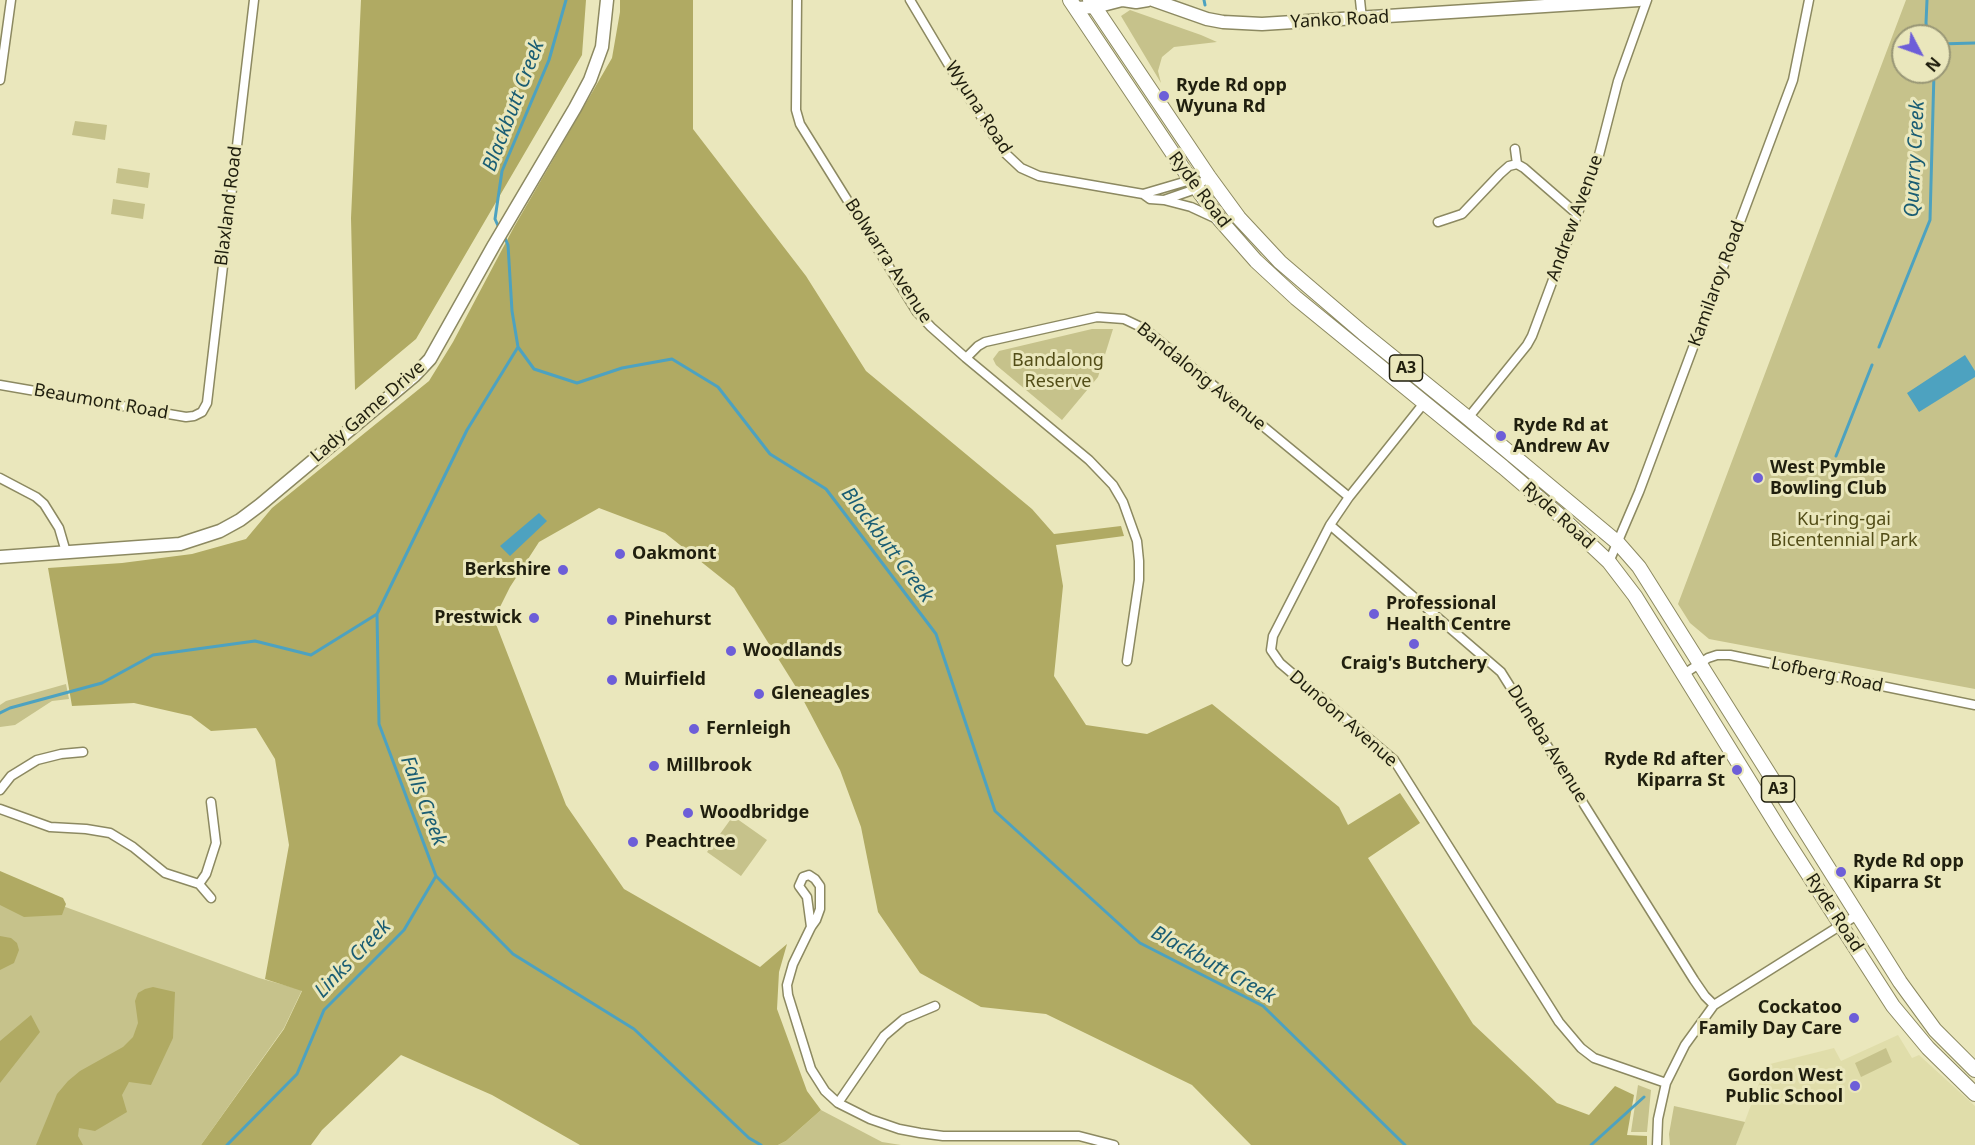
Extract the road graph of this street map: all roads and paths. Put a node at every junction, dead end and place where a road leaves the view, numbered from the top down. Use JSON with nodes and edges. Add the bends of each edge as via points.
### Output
{"nodes":[{"id":1,"x":11,"y":0,"type":"edge"},
{"id":2,"x":254,"y":0,"type":"edge"},
{"id":3,"x":608,"y":0,"type":"edge"},
{"id":4,"x":797,"y":0,"type":"edge"},
{"id":5,"x":910,"y":0,"type":"edge"},
{"id":6,"x":1123,"y":0,"type":"edge"},
{"id":7,"x":1148,"y":0,"type":"edge"},
{"id":8,"x":1153,"y":0,"type":"edge"},
{"id":9,"x":1360,"y":0,"type":"edge"},
{"id":10,"x":1638,"y":0,"type":"edge"},
{"id":11,"x":1647,"y":0,"type":"edge"},
{"id":12,"x":1809,"y":0,"type":"edge"},
{"id":13,"x":1091,"y":2,"type":"edge"},
{"id":14,"x":1073,"y":4,"type":"edge"},
{"id":15,"x":1362,"y":19,"type":"junction"},
{"id":16,"x":0,"y":80,"type":"edge"},
{"id":17,"x":1515,"y":149,"type":"dead end"},
{"id":18,"x":1517,"y":164,"type":"junction"},
{"id":19,"x":1209,"y":177,"type":"junction"},
{"id":20,"x":1192,"y":183,"type":"junction"},
{"id":21,"x":1143,"y":194,"type":"junction"},
{"id":22,"x":1164,"y":200,"type":"junction"},
{"id":23,"x":1577,"y":214,"type":"junction"},
{"id":24,"x":1220,"y":220,"type":"junction"},
{"id":25,"x":1438,"y":222,"type":"dead end"},
{"id":26,"x":966,"y":358,"type":"junction"},
{"id":27,"x":0,"y":385,"type":"edge"},
{"id":28,"x":1424,"y":403,"type":"junction"},
{"id":29,"x":202,"y":412,"type":"joint"},
{"id":30,"x":1468,"y":418,"type":"junction"},
{"id":31,"x":0,"y":478,"type":"edge"},
{"id":32,"x":1349,"y":497,"type":"junction"},
{"id":33,"x":1330,"y":525,"type":"junction"},
{"id":34,"x":1618,"y":543,"type":"junction"},
{"id":35,"x":66,"y":552,"type":"junction"},
{"id":36,"x":0,"y":557,"type":"edge"},
{"id":37,"x":1608,"y":562,"type":"junction"},
{"id":38,"x":1128,"y":661,"type":"dead end"},
{"id":39,"x":1700,"y":663,"type":"junction"},
{"id":40,"x":1684,"y":674,"type":"junction"},
{"id":41,"x":1975,"y":705,"type":"edge"},
{"id":42,"x":83,"y":752,"type":"dead end"},
{"id":43,"x":0,"y":790,"type":"edge"},
{"id":44,"x":211,"y":802,"type":"dead end"},
{"id":45,"x":0,"y":809,"type":"edge"},
{"id":46,"x":198,"y":884,"type":"junction"},
{"id":47,"x":211,"y":898,"type":"dead end"},
{"id":48,"x":1857,"y":915,"type":"junction"},
{"id":49,"x":1842,"y":924,"type":"junction"},
{"id":50,"x":811,"y":927,"type":"junction"},
{"id":51,"x":1714,"y":1005,"type":"junction"},
{"id":52,"x":935,"y":1006,"type":"dead end"},
{"id":53,"x":1975,"y":1070,"type":"edge"},
{"id":54,"x":1666,"y":1083,"type":"junction"},
{"id":55,"x":1975,"y":1094,"type":"edge"},
{"id":56,"x":838,"y":1103,"type":"junction"},
{"id":57,"x":1114,"y":1145,"type":"edge"},
{"id":58,"x":1657,"y":1145,"type":"edge"}],
"edges":[{"from":1,"to":16,"type":"street"},
{"from":2,"to":29,"type":"street","name":"Blaxland Road","via":[[207,403]]},
{"from":3,"to":35,"type":"main road","name":"Lady Game Drive","via":[[602,47],[590,80],[430,358],[240,520],[220,531],[180,544]]},
{"from":4,"to":26,"type":"street","name":"Bolwarra Avenue","via":[[796,110],[800,124],[918,312]]},
{"from":5,"to":21,"type":"street","name":"Wyuna Road","via":[[1012,161],[1040,176]]},
{"from":6,"to":7,"type":"main road"},
{"from":6,"to":13,"type":"main road"},
{"from":8,"to":15,"type":"main road","name":"Yanko Road","via":[[1223,22]]},
{"from":9,"to":15,"type":"street"},
{"from":10,"to":15,"type":"main road","name":"Yanko Road"},
{"from":11,"to":23,"type":"street","name":"Andrew Avenue"},
{"from":12,"to":34,"type":"street","name":"Kamilaroy Road","via":[[1793,80]]},
{"from":13,"to":14,"type":"main road"},
{"from":13,"to":19,"type":"highway","name":"Ryde Road","number":"A3"},
{"from":14,"to":20,"type":"highway","name":"Ryde Road","number":"A3"},
{"from":17,"to":18,"type":"street"},
{"from":18,"to":23,"type":"street"},
{"from":18,"to":25,"type":"street","via":[[1500,174],[1462,214]]},
{"from":19,"to":20,"type":"street","name":"Wyuna Road"},
{"from":19,"to":30,"type":"highway","name":"Ryde Road","number":"A3","via":[[1239,218],[1280,262]]},
{"from":20,"to":21,"type":"street","name":"Wyuna Road"},
{"from":20,"to":22,"type":"street","name":"Wyuna Road","via":[[1190,191]]},
{"from":20,"to":24,"type":"highway","name":"Ryde Road","number":"A3"},
{"from":21,"to":22,"type":"street","name":"Wyuna Road"},
{"from":22,"to":24,"type":"street","name":"Wyuna Road"},
{"from":23,"to":30,"type":"street","name":"Andrew Avenue","via":[[1527,345]]},
{"from":24,"to":28,"type":"highway","name":"Ryde Road","number":"A3","via":[[1280,283]]},
{"from":26,"to":32,"type":"street","name":"Bandalong Avenue","via":[[985,342],[1097,317],[1135,323]]},
{"from":26,"to":38,"type":"street","name":"Bolwarra Avenue","via":[[1089,460],[1123,502],[1137,541],[1139,561]]},
{"from":27,"to":29,"type":"street","name":"Beaumont Road","via":[[186,417]]},
{"from":28,"to":32,"type":"street","name":"Dunoon Avenue"},
{"from":28,"to":37,"type":"highway","name":"Ryde Road","number":"A3","via":[[1551,508]]},
{"from":30,"to":34,"type":"highway","name":"Ryde Road","number":"A3"},
{"from":31,"to":35,"type":"street","via":[[44,504],[59,528]]},
{"from":32,"to":33,"type":"street","name":"Dunoon Avenue"},
{"from":33,"to":51,"type":"street","name":"Duneba Avenue","via":[[1502,672],[1694,980]]},
{"from":33,"to":54,"type":"street","name":"Dunoon Avenue","via":[[1273,636],[1274,657],[1394,760],[1559,1022],[1581,1048],[1594,1058]]},
{"from":34,"to":37,"type":"street","name":"Kamilaroy Road"},
{"from":34,"to":39,"type":"highway","name":"Ryde Road","number":"A3","via":[[1650,582]]},
{"from":35,"to":36,"type":"main road","name":"Lady Game Drive"},
{"from":37,"to":40,"type":"highway","name":"Ryde Road","number":"A3","via":[[1635,596]]},
{"from":39,"to":40,"type":"street","name":"Lofberg Road"},
{"from":39,"to":41,"type":"street","name":"Lofberg Road","via":[[1717,655],[1730,655]]},
{"from":39,"to":48,"type":"highway","name":"Ryde Road","number":"A3"},
{"from":40,"to":49,"type":"highway","name":"Ryde Road","number":"A3"},
{"from":42,"to":43,"type":"street","via":[[37,760],[11,776]]},
{"from":44,"to":46,"type":"street","via":[[216,843],[206,874]]},
{"from":45,"to":46,"type":"street","via":[[50,827],[110,833],[165,873]]},
{"from":46,"to":47,"type":"street"},
{"from":48,"to":49,"type":"street"},
{"from":48,"to":53,"type":"highway","name":"Ryde Road","number":"A3","via":[[1920,1012]]},
{"from":49,"to":51,"type":"street"},
{"from":49,"to":55,"type":"highway","name":"Ryde Road","number":"A3","via":[[1904,1020]]},
{"from":50,"to":50,"type":"street","via":[[807,897],[799,886],[803,877],[809,875],[820,886],[821,900]]},
{"from":50,"to":56,"type":"street","via":[[789,975],[788,995],[811,1069]]},
{"from":51,"to":54,"type":"street"},
{"from":52,"to":56,"type":"street","via":[[913,1014],[890,1030]]},
{"from":54,"to":58,"type":"street"},
{"from":56,"to":57,"type":"street","via":[[870,1119],[920,1133],[1079,1136]]}]}
